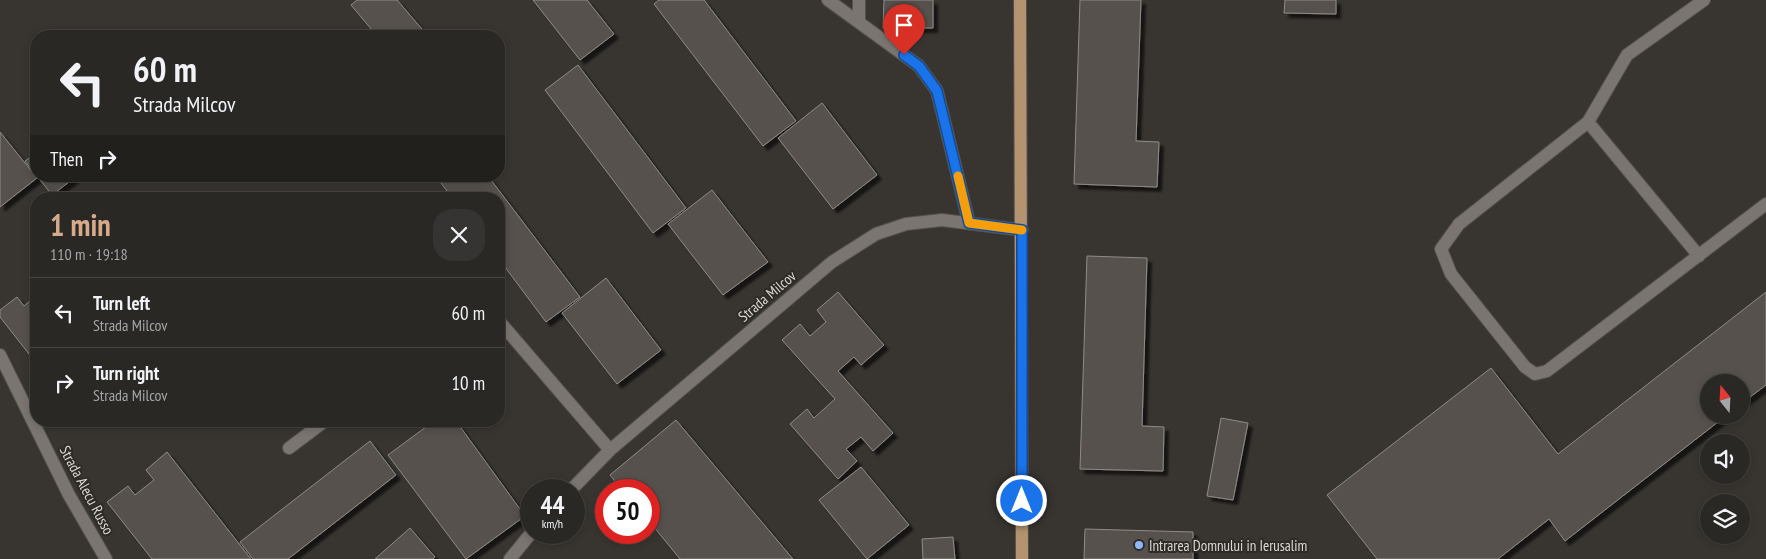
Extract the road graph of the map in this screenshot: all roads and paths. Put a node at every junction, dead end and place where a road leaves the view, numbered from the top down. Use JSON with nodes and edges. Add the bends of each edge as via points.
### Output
{"nodes":[{"id":1,"x":828,"y":0,"type":"edge"},
{"id":2,"x":859,"y":0,"type":"edge"},
{"id":3,"x":1020,"y":0,"type":"edge"},
{"id":4,"x":1704,"y":0,"type":"edge"},
{"id":5,"x":859,"y":22,"type":"junction"},
{"id":6,"x":1588,"y":122,"type":"junction"},
{"id":7,"x":1766,"y":204,"type":"edge"},
{"id":8,"x":969,"y":223,"type":"junction"},
{"id":9,"x":1022,"y":230,"type":"junction"},
{"id":10,"x":1699,"y":256,"type":"junction"},
{"id":11,"x":505,"y":328,"type":"edge"},
{"id":12,"x":0,"y":355,"type":"edge"},
{"id":13,"x":30,"y":416,"type":"edge"},
{"id":14,"x":35,"y":427,"type":"edge"},
{"id":15,"x":316,"y":427,"type":"edge"},
{"id":16,"x":288,"y":448,"type":"dead end"},
{"id":17,"x":610,"y":450,"type":"junction"},
{"id":18,"x":582,"y":479,"type":"edge"},
{"id":19,"x":522,"y":544,"type":"edge"},
{"id":20,"x":106,"y":559,"type":"edge"},
{"id":21,"x":510,"y":559,"type":"edge"},
{"id":22,"x":1022,"y":559,"type":"edge"}],
"edges":[{"from":1,"to":5,"type":"street"},
{"from":2,"to":5,"type":"street"},
{"from":3,"to":9,"type":"main road"},
{"from":4,"to":6,"type":"street","via":[[1627,54]]},
{"from":5,"to":8,"type":"street","via":[[919,66],[937,91]]},
{"from":6,"to":10,"type":"street"},
{"from":6,"to":10,"type":"street","via":[[1459,224],[1441,249],[1451,274],[1525,367],[1535,374],[1547,371]]},
{"from":7,"to":10,"type":"street"},
{"from":8,"to":9,"type":"street","name":"Strada Milcov"},
{"from":8,"to":17,"type":"street","name":"Strada Milcov","via":[[942,220],[906,224],[876,234],[832,262]]},
{"from":9,"to":22,"type":"main road"},
{"from":11,"to":17,"type":"street"},
{"from":12,"to":13,"type":"street","name":"Strada Alecu Russo"},
{"from":14,"to":20,"type":"street","name":"Strada Alecu Russo"},
{"from":15,"to":16,"type":"street"},
{"from":17,"to":18,"type":"street"},
{"from":19,"to":21,"type":"street"}]}
